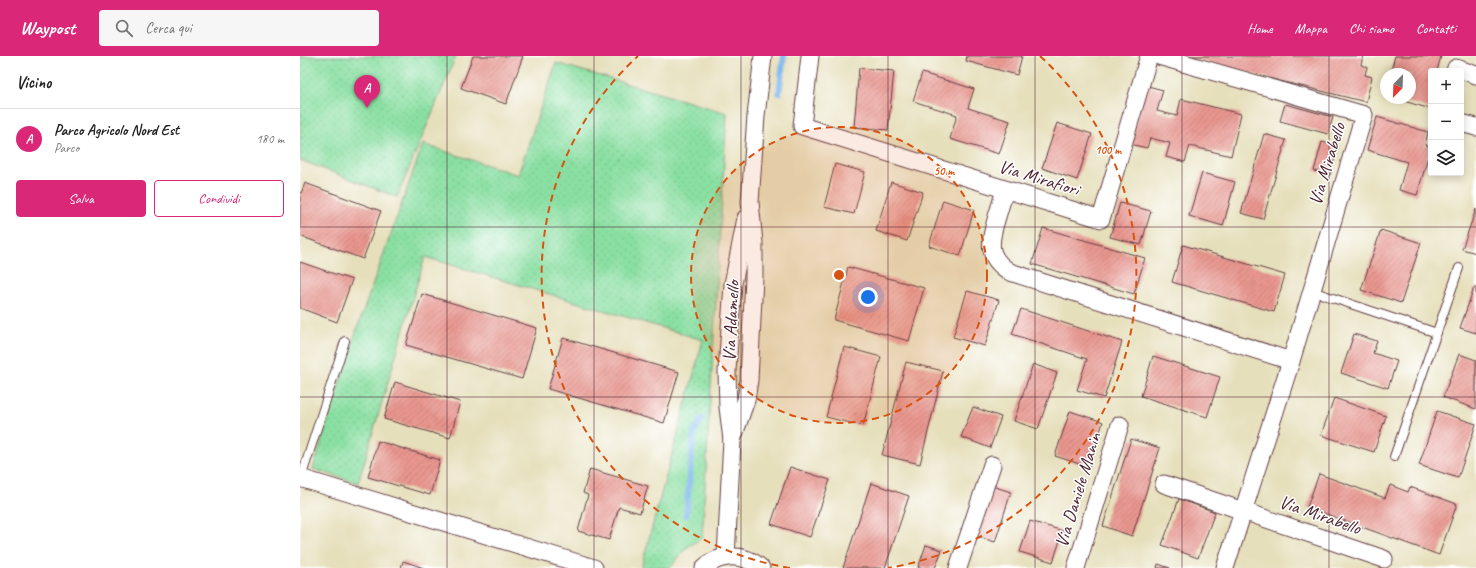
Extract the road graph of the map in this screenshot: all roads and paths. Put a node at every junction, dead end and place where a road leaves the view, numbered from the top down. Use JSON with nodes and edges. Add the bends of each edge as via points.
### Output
{"nodes":[{"id":1,"x":763,"y":56,"type":"edge"},
{"id":2,"x":810,"y":56,"type":"edge"},
{"id":3,"x":1149,"y":56,"type":"edge"},
{"id":4,"x":1160,"y":56,"type":"edge"},
{"id":5,"x":1457,"y":65,"type":"edge"},
{"id":6,"x":1476,"y":75,"type":"edge"},
{"id":7,"x":1464,"y":124,"type":"edge"},
{"id":8,"x":1476,"y":127,"type":"edge"},
{"id":9,"x":1005,"y":190,"type":"junction"},
{"id":10,"x":750,"y":202,"type":"junction"},
{"id":11,"x":1459,"y":268,"type":"dead end"},
{"id":12,"x":1312,"y":291,"type":"junction"},
{"id":13,"x":1437,"y":333,"type":"junction"},
{"id":14,"x":345,"y":341,"type":"dead end"},
{"id":15,"x":1291,"y":361,"type":"junction"},
{"id":16,"x":1120,"y":425,"type":"dead end"},
{"id":17,"x":732,"y":440,"type":"junction"},
{"id":18,"x":1394,"y":457,"type":"dead end"},
{"id":19,"x":992,"y":465,"type":"dead end"},
{"id":20,"x":301,"y":478,"type":"edge"},
{"id":21,"x":1164,"y":484,"type":"dead end"},
{"id":22,"x":1243,"y":511,"type":"junction"},
{"id":23,"x":726,"y":557,"type":"junction"},
{"id":24,"x":1384,"y":559,"type":"dead end"},
{"id":25,"x":594,"y":568,"type":"edge"},
{"id":26,"x":704,"y":568,"type":"edge"},
{"id":27,"x":761,"y":568,"type":"edge"},
{"id":28,"x":958,"y":568,"type":"edge"},
{"id":29,"x":1076,"y":568,"type":"edge"},
{"id":30,"x":1225,"y":568,"type":"edge"}],
"edges":[{"from":1,"to":10,"type":"street","name":"Via Adamello"},
{"from":2,"to":9,"type":"street","name":"Via Mirafiori","via":[[802,126]]},
{"from":3,"to":9,"type":"street","name":"Via Mirafiori","via":[[1101,219]]},
{"from":4,"to":12,"type":"street","name":"Via Mirabello","via":[[1364,115]]},
{"from":5,"to":6,"type":"street"},
{"from":7,"to":8,"type":"street"},
{"from":9,"to":15,"type":"street","via":[[990,245],[996,261],[1010,272]]},
{"from":10,"to":17,"type":"street","name":"Via Adamello","via":[[731,311],[727,396]]},
{"from":10,"to":17,"type":"street","name":"Via Adamello","via":[[754,278],[749,380],[746,400]]},
{"from":11,"to":13,"type":"lane"},
{"from":12,"to":13,"type":"lane"},
{"from":12,"to":15,"type":"street","name":"Via Mirabello"},
{"from":13,"to":18,"type":"lane"},
{"from":14,"to":20,"type":"lane"},
{"from":15,"to":22,"type":"street","name":"Via Mirabello"},
{"from":16,"to":29,"type":"street","name":"Via Daniele Manin"},
{"from":17,"to":23,"type":"street","name":"Via Adamello"},
{"from":19,"to":28,"type":"street"},
{"from":20,"to":25,"type":"street"},
{"from":21,"to":22,"type":"street","name":"Via Mirabello"},
{"from":22,"to":24,"type":"street","name":"Via Mirabello"},
{"from":22,"to":30,"type":"street","name":"Via Mirabello"},
{"from":23,"to":26,"type":"street","via":[[710,562]]},
{"from":23,"to":27,"type":"street","via":[[743,558]]}]}
